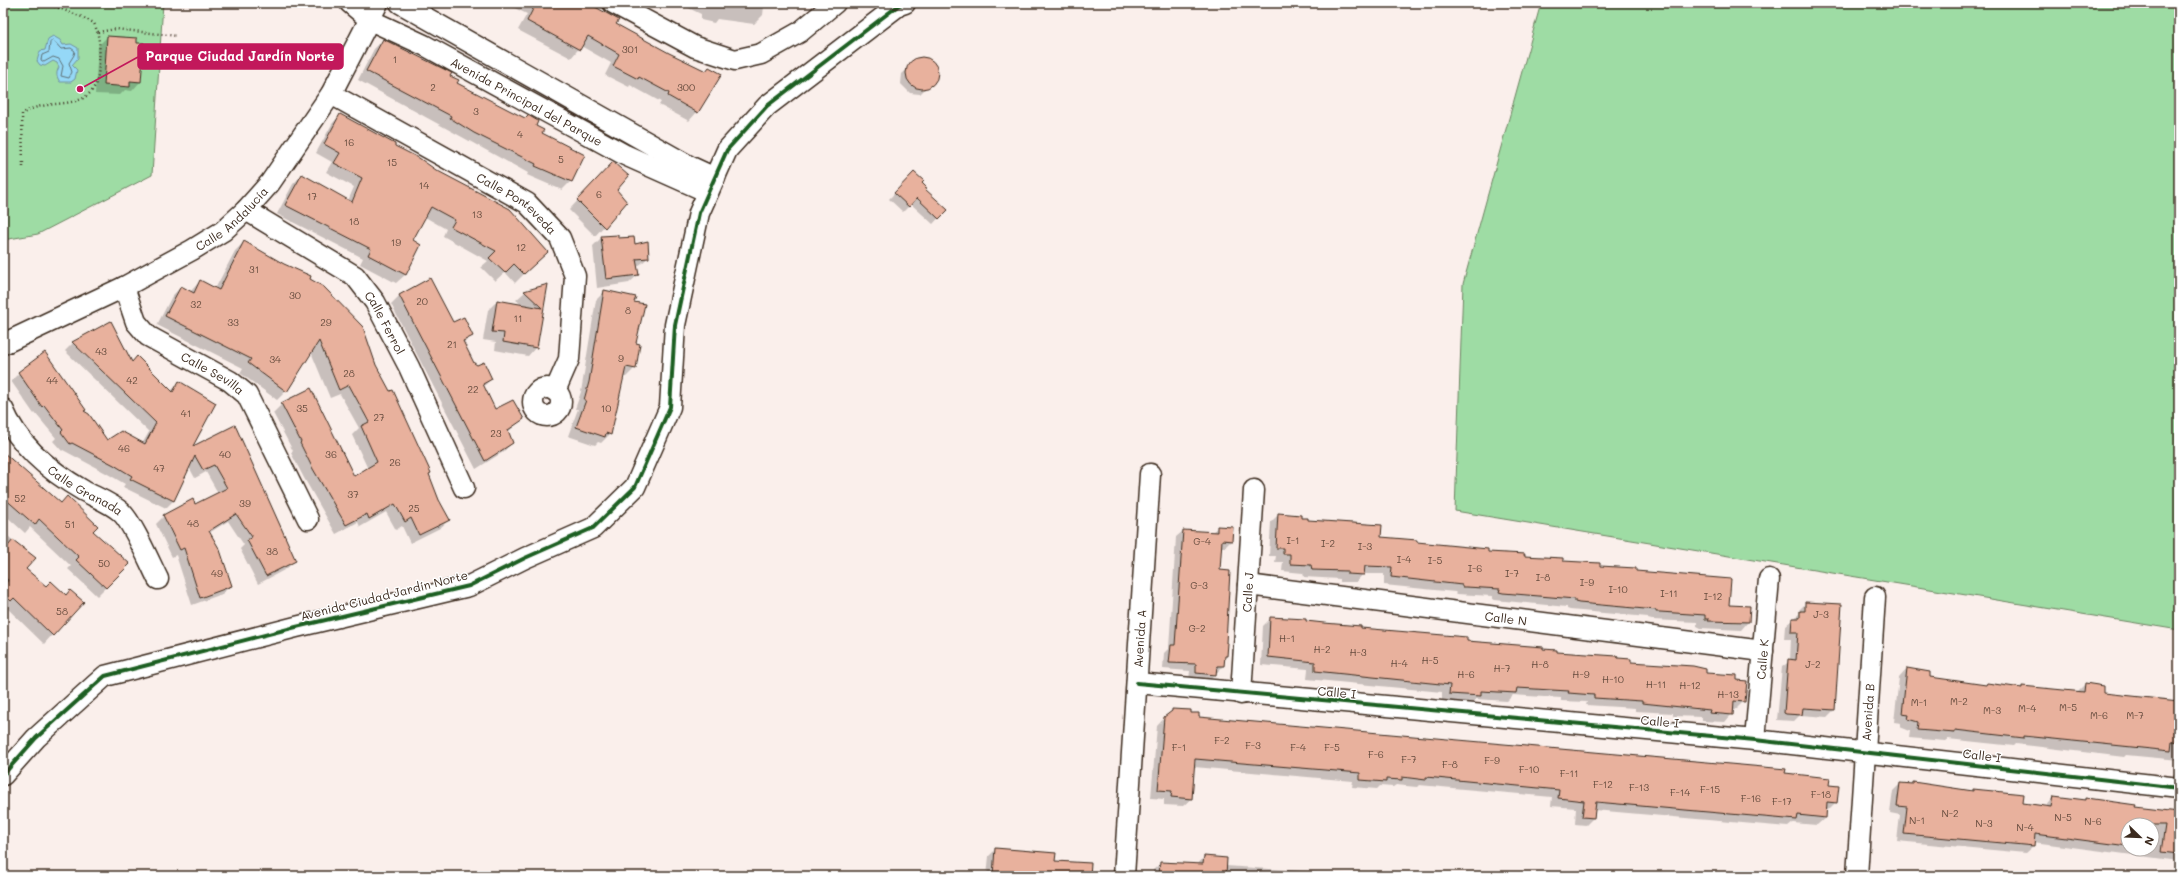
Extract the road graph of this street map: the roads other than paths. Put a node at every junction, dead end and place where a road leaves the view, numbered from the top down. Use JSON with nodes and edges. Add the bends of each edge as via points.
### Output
{"nodes":[{"id":1,"x":350,"y":3,"type":"edge"},
{"id":2,"x":400,"y":3,"type":"edge"},
{"id":3,"x":613,"y":3,"type":"edge"},
{"id":4,"x":834,"y":3,"type":"edge"},
{"id":5,"x":905,"y":3,"type":"edge"},
{"id":6,"x":374,"y":11,"type":"edge"},
{"id":7,"x":331,"y":94,"type":"junction"},
{"id":8,"x":711,"y":185,"type":"junction"},
{"id":9,"x":246,"y":210,"type":"junction"},
{"id":10,"x":124,"y":286,"type":"junction"},
{"id":11,"x":3,"y":344,"type":"edge"},
{"id":12,"x":555,"y":391,"type":"dead end"},
{"id":13,"x":3,"y":409,"type":"edge"},
{"id":14,"x":1150,"y":474,"type":"dead end"},
{"id":15,"x":464,"y":488,"type":"dead end"},
{"id":16,"x":1254,"y":490,"type":"dead end"},
{"id":17,"x":308,"y":520,"type":"dead end"},
{"id":18,"x":158,"y":579,"type":"dead end"},
{"id":19,"x":1769,"y":579,"type":"dead end"},
{"id":20,"x":1248,"y":586,"type":"junction"},
{"id":21,"x":1875,"y":597,"type":"dead end"},
{"id":22,"x":1763,"y":651,"type":"junction"},
{"id":23,"x":1138,"y":683,"type":"junction"},
{"id":24,"x":1241,"y":694,"type":"junction"},
{"id":25,"x":1755,"y":740,"type":"junction"},
{"id":26,"x":1866,"y":752,"type":"junction"},
{"id":27,"x":3,"y":775,"type":"edge"},
{"id":28,"x":2179,"y":788,"type":"edge"},
{"id":29,"x":1124,"y":876,"type":"edge"},
{"id":30,"x":1857,"y":876,"type":"edge"}],
"edges":[{"from":1,"to":6,"type":"street","name":"Avenida Principal del Parque"},
{"from":2,"to":8,"type":"street","name":"Avenida Principal del Parque","via":[[689,166]]},
{"from":3,"to":4,"type":"street","via":[[695,47],[735,60],[761,54],[800,32]]},
{"from":5,"to":8,"type":"street","name":"Avenida Ciudad Jardín Norte","via":[[767,106],[727,150]]},
{"from":6,"to":7,"type":"street","name":"Calle Andalucía"},
{"from":6,"to":8,"type":"street","name":"Avenida Principal del Parque","via":[[424,44],[625,155]]},
{"from":7,"to":9,"type":"street","name":"Calle Andalucía","via":[[270,183]]},
{"from":7,"to":12,"type":"street","name":"Calle Ponteveda","via":[[527,203],[560,238],[575,276],[569,359]]},
{"from":8,"to":27,"type":"street","name":"Avenida Ciudad Jardín Norte","via":[[699,213],[675,325],[670,408],[635,487],[593,528],[469,586],[105,676],[36,738]]},
{"from":9,"to":10,"type":"street","name":"Calle Andalucía","via":[[223,232]]},
{"from":9,"to":15,"type":"street","name":"Calle Ferrol","via":[[355,276],[375,302],[409,367]]},
{"from":10,"to":11,"type":"street","name":"Calle Andalucía"},
{"from":10,"to":17,"type":"street","name":"Calle Sevilla","via":[[136,322],[148,336],[230,381],[247,396]]},
{"from":13,"to":18,"type":"street","name":"Calle Granada","via":[[8,420],[35,455],[66,480],[121,512]]},
{"from":14,"to":23,"type":"street","name":"Avenida A"},
{"from":16,"to":20,"type":"street","name":"Calle J"},
{"from":19,"to":22,"type":"street","name":"Calle K"},
{"from":20,"to":22,"type":"street","name":"Calle N"},
{"from":20,"to":24,"type":"street","name":"Calle J"},
{"from":21,"to":26,"type":"street","name":"Avenida B"},
{"from":22,"to":25,"type":"street","name":"Calle K"},
{"from":23,"to":24,"type":"street","name":"Calle I"},
{"from":23,"to":29,"type":"street","name":"Avenida A"},
{"from":24,"to":25,"type":"street","name":"Calle I"},
{"from":25,"to":26,"type":"street","name":"Calle I"},
{"from":26,"to":28,"type":"street","name":"Calle I"},
{"from":26,"to":30,"type":"street","name":"Avenida B"}]}
